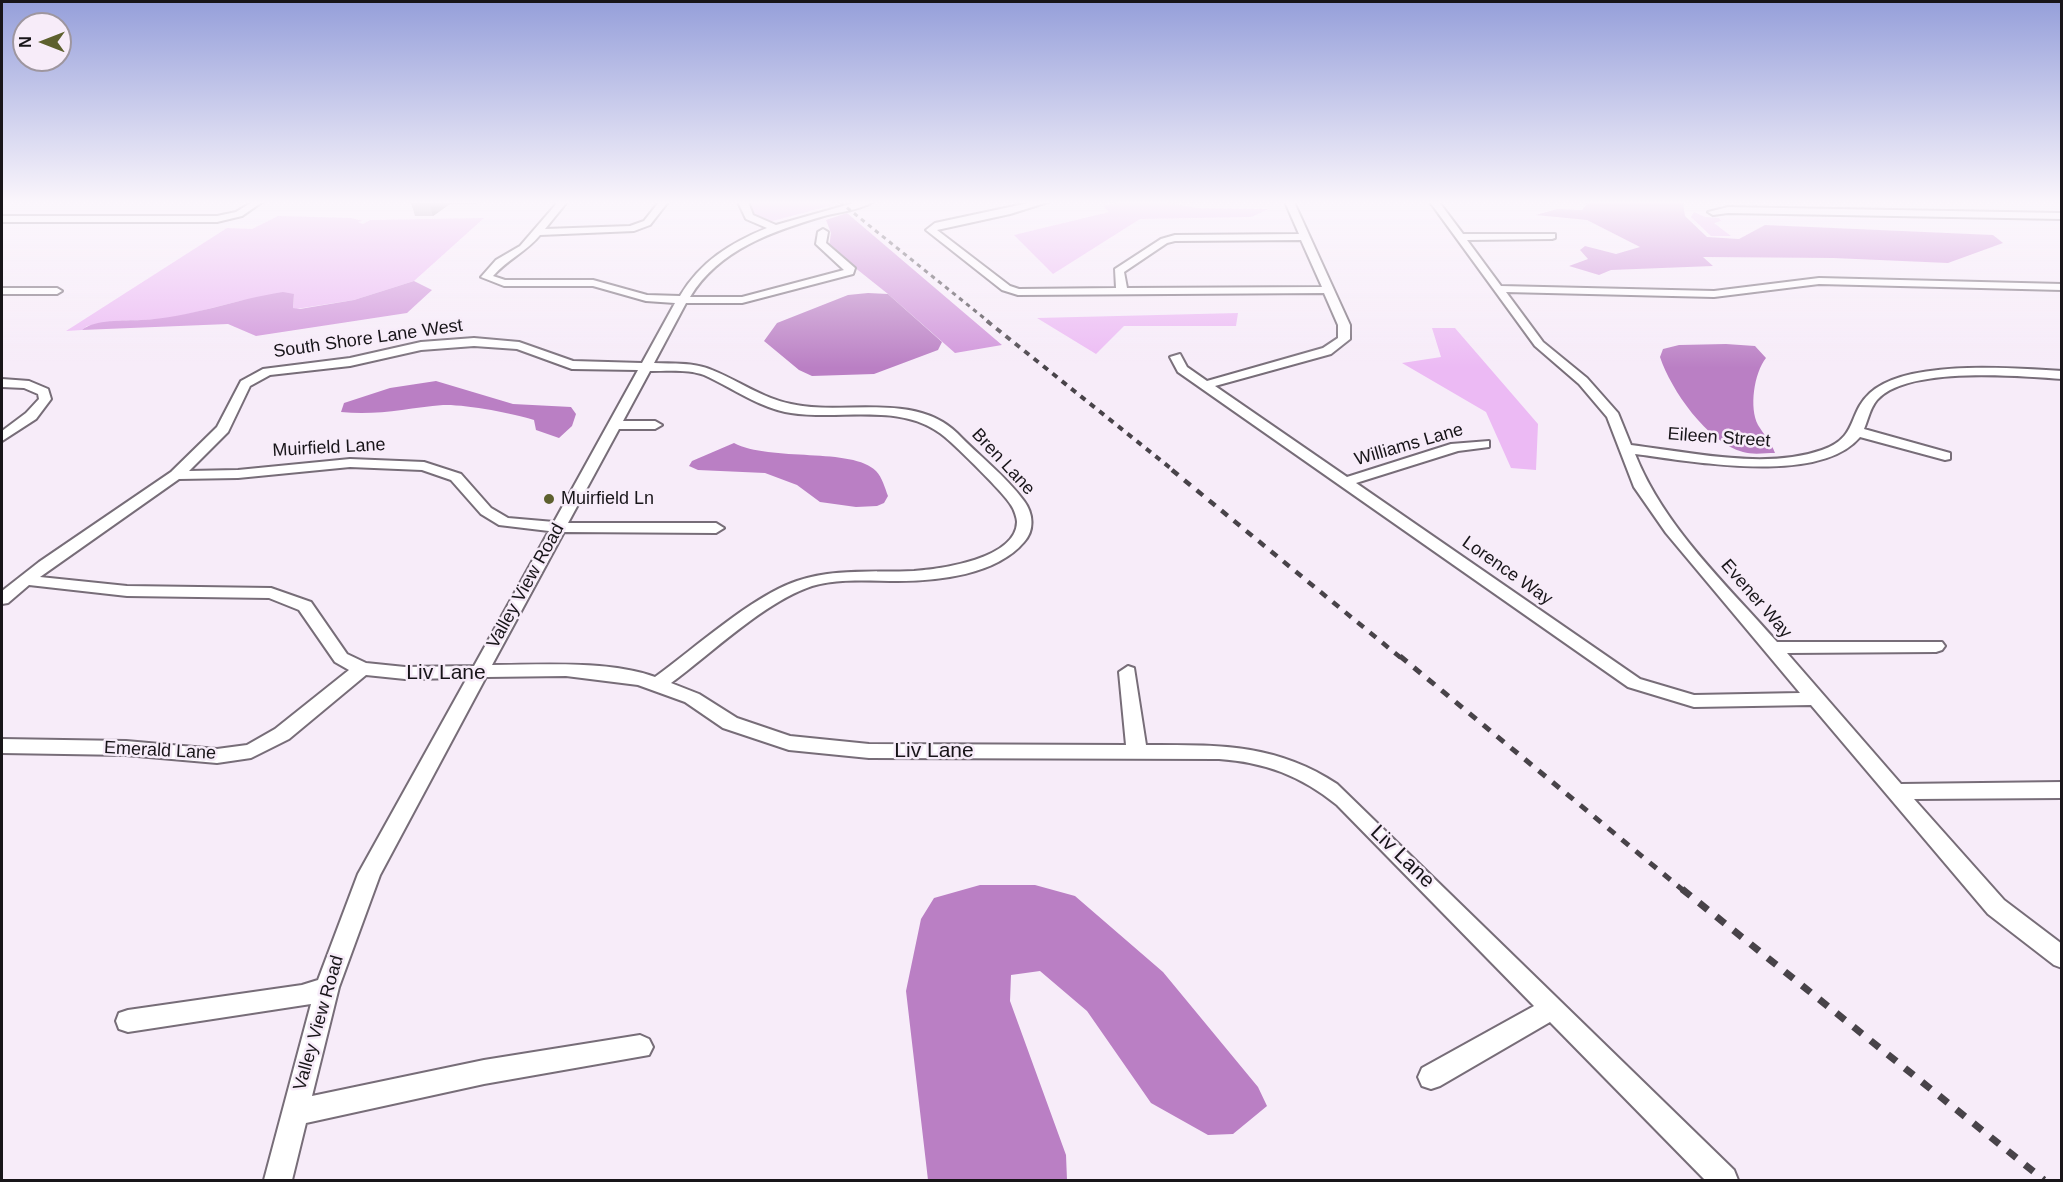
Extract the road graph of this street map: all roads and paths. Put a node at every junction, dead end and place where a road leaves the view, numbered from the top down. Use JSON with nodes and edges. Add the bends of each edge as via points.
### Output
{"nodes":[{"id":1,"x":508,"y":257,"type":"edge"},
{"id":2,"x":722,"y":257,"type":"edge"},
{"id":3,"x":837,"y":257,"type":"edge"},
{"id":4,"x":967,"y":257,"type":"edge"},
{"id":5,"x":1140,"y":257,"type":"edge"},
{"id":6,"x":1312,"y":257,"type":"edge"},
{"id":7,"x":1475,"y":257,"type":"edge"},
{"id":8,"x":2061,"y":287,"type":"edge"},
{"id":9,"x":1498,"y":289,"type":"junction"},
{"id":10,"x":1326,"y":290,"type":"junction"},
{"id":11,"x":2,"y":291,"type":"edge"},
{"id":12,"x":57,"y":291,"type":"dead end"},
{"id":13,"x":1122,"y":291,"type":"junction"},
{"id":14,"x":681,"y":301,"type":"junction"},
{"id":15,"x":1176,"y":357,"type":"dead end"},
{"id":16,"x":645,"y":367,"type":"junction"},
{"id":17,"x":2061,"y":375,"type":"edge"},
{"id":18,"x":2,"y":383,"type":"edge"},
{"id":19,"x":1206,"y":385,"type":"junction"},
{"id":20,"x":614,"y":425,"type":"junction"},
{"id":21,"x":655,"y":425,"type":"dead end"},
{"id":22,"x":1858,"y":432,"type":"junction"},
{"id":23,"x":2,"y":437,"type":"edge"},
{"id":24,"x":1484,"y":444,"type":"dead end"},
{"id":25,"x":1627,"y":449,"type":"junction"},
{"id":26,"x":1945,"y":456,"type":"dead end"},
{"id":27,"x":176,"y":475,"type":"junction"},
{"id":28,"x":1344,"y":482,"type":"junction"},
{"id":29,"x":558,"y":527,"type":"junction"},
{"id":30,"x":716,"y":528,"type":"dead end"},
{"id":31,"x":24,"y":580,"type":"junction"},
{"id":32,"x":2,"y":599,"type":"edge"},
{"id":33,"x":1936,"y":646,"type":"dead end"},
{"id":34,"x":1772,"y":648,"type":"junction"},
{"id":35,"x":363,"y":669,"type":"junction"},
{"id":36,"x":1128,"y":672,"type":"dead end"},
{"id":37,"x":477,"y":673,"type":"junction"},
{"id":38,"x":658,"y":684,"type":"junction"},
{"id":39,"x":1817,"y":699,"type":"junction"},
{"id":40,"x":2,"y":746,"type":"edge"},
{"id":41,"x":1137,"y":752,"type":"junction"},
{"id":42,"x":2061,"y":790,"type":"edge"},
{"id":43,"x":1896,"y":792,"type":"junction"},
{"id":44,"x":2061,"y":958,"type":"edge"},
{"id":45,"x":327,"y":987,"type":"junction"},
{"id":46,"x":1553,"y":1008,"type":"junction"},
{"id":47,"x":128,"y":1022,"type":"dead end"},
{"id":48,"x":640,"y":1047,"type":"dead end"},
{"id":49,"x":1431,"y":1077,"type":"dead end"},
{"id":50,"x":294,"y":1113,"type":"junction"},
{"id":51,"x":279,"y":1180,"type":"edge"},
{"id":52,"x":1724,"y":1180,"type":"edge"}],
"edges":[{"from":1,"to":14,"type":"street","via":[[486,277],[504,283],[592,283],[646,298]]},
{"from":2,"to":14,"type":"street","name":"Valley View Road","via":[[696,279]]},
{"from":3,"to":14,"type":"street","via":[[850,268],[849,272],[742,300]]},
{"from":4,"to":13,"type":"street","via":[[1011,290]]},
{"from":5,"to":13,"type":"street","via":[[1119,271]]},
{"from":6,"to":10,"type":"street"},
{"from":7,"to":9,"type":"street","name":"Evener Way"},
{"from":8,"to":9,"type":"street","via":[[1819,281],[1739,294]]},
{"from":9,"to":25,"type":"street","name":"Evener Way","via":[[1539,344],[1599,398],[1613,416]]},
{"from":10,"to":13,"type":"street"},
{"from":10,"to":19,"type":"street","via":[[1346,332],[1337,346]]},
{"from":11,"to":12,"type":"street"},
{"from":14,"to":16,"type":"street","name":"Valley View Road"},
{"from":15,"to":19,"type":"street","name":"Lorence Way","via":[[1182,369]]},
{"from":16,"to":20,"type":"street","name":"Valley View Road"},
{"from":16,"to":27,"type":"street","name":"South Shore Lane West","via":[[572,364],[519,346],[474,342],[421,346],[350,362],[283,368],[245,384],[223,429]]},
{"from":16,"to":38,"type":"street","name":"Bren Lane","via":[[707,372],[759,399],[792,410],[897,412],[938,424],[1018,503],[1027,524],[1023,536],[1000,556],[964,568],[920,575],[832,577],[786,591]]},
{"from":17,"to":22,"type":"street","via":[[1954,373],[1904,381],[1875,395]]},
{"from":18,"to":23,"type":"street","via":[[38,387],[45,399],[31,416]]},
{"from":19,"to":28,"type":"street","name":"Lorence Way"},
{"from":20,"to":21,"type":"street"},
{"from":20,"to":29,"type":"street","name":"Valley View Road"},
{"from":22,"to":25,"type":"street","name":"Eileen Street","via":[[1825,454],[1777,461]]},
{"from":22,"to":26,"type":"street"},
{"from":24,"to":28,"type":"street","name":"Williams Lane","via":[[1456,447]]},
{"from":25,"to":34,"type":"street","name":"Evener Way","via":[[1653,508]]},
{"from":27,"to":29,"type":"street","name":"Muirfield Lane","via":[[238,474],[350,463],[424,466],[456,477],[486,510],[504,522]]},
{"from":27,"to":31,"type":"street","name":"South Shore Lane West"},
{"from":28,"to":39,"type":"street","name":"Lorence Way","via":[[1634,683],[1694,701]]},
{"from":29,"to":30,"type":"street","name":"Muirfield Lane"},
{"from":29,"to":37,"type":"street","name":"Valley View Road"},
{"from":31,"to":32,"type":"street","name":"South Shore Lane West"},
{"from":31,"to":35,"type":"street","name":"Liv Lane","via":[[127,591],[271,592],[305,606],[341,658]]},
{"from":33,"to":34,"type":"street"},
{"from":34,"to":39,"type":"street","name":"Evener Way"},
{"from":35,"to":37,"type":"street","name":"Liv Lane","via":[[387,673]]},
{"from":35,"to":40,"type":"street","name":"Emerald Lane","via":[[282,734],[251,751],[217,756],[126,748]]},
{"from":36,"to":41,"type":"street"},
{"from":37,"to":38,"type":"street","name":"Liv Lane","via":[[604,672]]},
{"from":37,"to":45,"type":"street","name":"Valley View Road","via":[[369,874]]},
{"from":38,"to":41,"type":"street","name":"Liv Lane","via":[[692,698],[730,723],[789,743],[869,751]]},
{"from":39,"to":43,"type":"street","name":"Evener Way"},
{"from":41,"to":46,"type":"street","name":"Liv Lane","via":[[1246,753],[1273,759],[1324,782]]},
{"from":42,"to":43,"type":"street"},
{"from":43,"to":44,"type":"street","name":"Evener Way","via":[[1996,907]]},
{"from":45,"to":47,"type":"street","via":[[302,996]]},
{"from":45,"to":50,"type":"street","name":"Valley View Road"},
{"from":46,"to":49,"type":"street"},
{"from":46,"to":52,"type":"street","name":"Liv Lane"},
{"from":48,"to":50,"type":"street","name":"Valley View Road","via":[[484,1072]]},
{"from":50,"to":51,"type":"street","name":"Valley View Road"}]}
